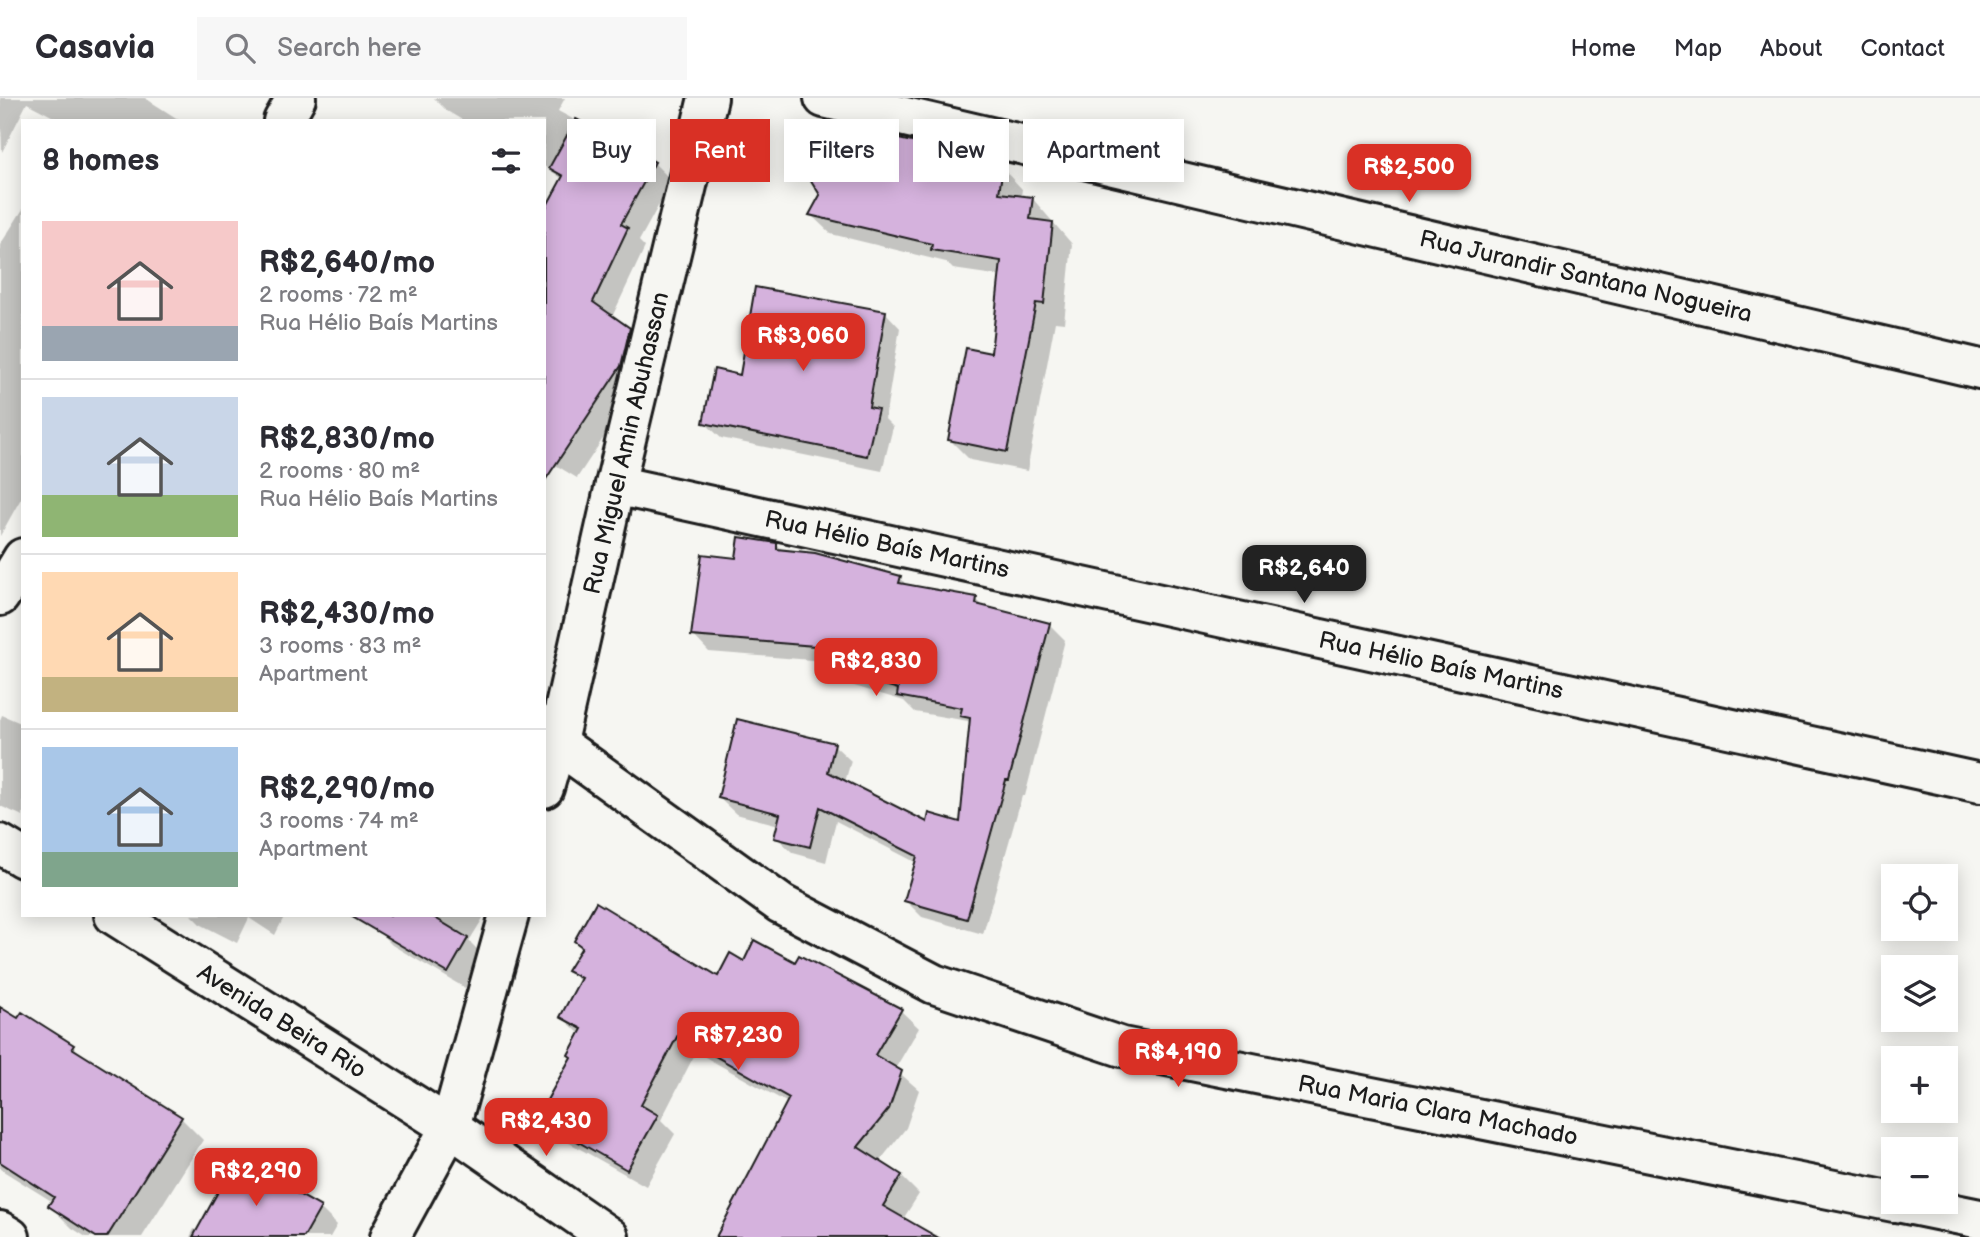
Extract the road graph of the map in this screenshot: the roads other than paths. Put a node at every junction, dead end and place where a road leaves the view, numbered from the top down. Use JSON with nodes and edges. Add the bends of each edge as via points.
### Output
{"nodes":[{"id":1,"x":296,"y":98,"type":"edge"},
{"id":2,"x":708,"y":98,"type":"edge"},
{"id":3,"x":824,"y":98,"type":"edge"},
{"id":4,"x":284,"y":119,"type":"edge"},
{"id":5,"x":1980,"y":369,"type":"edge"},
{"id":6,"x":615,"y":485,"type":"junction"},
{"id":7,"x":21,"y":561,"type":"edge"},
{"id":8,"x":0,"y":596,"type":"edge"},
{"id":9,"x":551,"y":738,"type":"edge"},
{"id":10,"x":546,"y":774,"type":"edge"},
{"id":11,"x":1980,"y":783,"type":"edge"},
{"id":12,"x":0,"y":844,"type":"edge"},
{"id":13,"x":21,"y":857,"type":"edge"},
{"id":14,"x":117,"y":917,"type":"edge"},
{"id":15,"x":508,"y":917,"type":"edge"},
{"id":16,"x":450,"y":1127,"type":"junction"},
{"id":17,"x":1881,"y":1199,"type":"edge"},
{"id":18,"x":1955,"y":1214,"type":"edge"},
{"id":19,"x":1980,"y":1219,"type":"edge"},
{"id":20,"x":0,"y":1231,"type":"edge"},
{"id":21,"x":10,"y":1237,"type":"edge"},
{"id":22,"x":390,"y":1237,"type":"edge"},
{"id":23,"x":609,"y":1237,"type":"edge"}],
"edges":[{"from":1,"to":4,"type":"street"},
{"from":2,"to":6,"type":"street","name":"Rua Miguel Amin Abuhassan"},
{"from":3,"to":5,"type":"street","name":"Rua Jurandir Santana Nogueira"},
{"from":6,"to":9,"type":"street","name":"Rua Miguel Amin Abuhassan"},
{"from":6,"to":11,"type":"street","name":"Rua Hélio Baís Martins"},
{"from":7,"to":8,"type":"street"},
{"from":9,"to":10,"type":"street","name":"Rua Miguel Amin Abuhassan"},
{"from":9,"to":17,"type":"street","name":"Rua Maria Clara Machado","via":[[781,904],[934,984],[1122,1047]]},
{"from":12,"to":13,"type":"street"},
{"from":14,"to":16,"type":"street","name":"Avenida Beira Rio"},
{"from":15,"to":16,"type":"street"},
{"from":16,"to":22,"type":"street"},
{"from":16,"to":23,"type":"street","name":"Avenida Beira Rio"},
{"from":18,"to":19,"type":"street","name":"Rua Maria Clara Machado"},
{"from":20,"to":21,"type":"street"}]}
